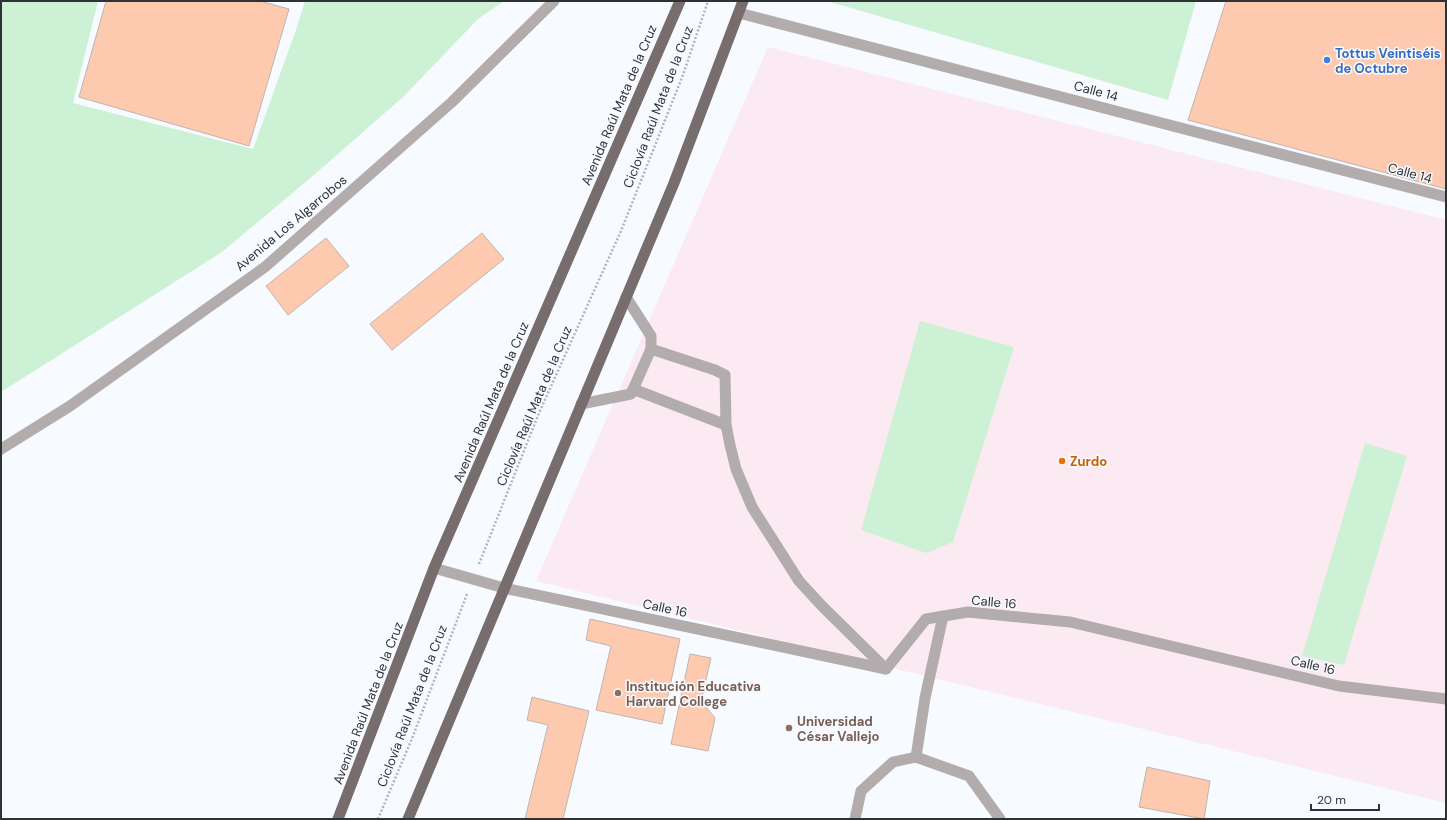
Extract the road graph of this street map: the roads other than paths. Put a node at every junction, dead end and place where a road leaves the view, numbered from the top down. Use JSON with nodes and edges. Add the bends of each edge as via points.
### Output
{"nodes":[{"id":1,"x":554,"y":1,"type":"edge"},
{"id":2,"x":680,"y":1,"type":"edge"},
{"id":3,"x":743,"y":1,"type":"edge"},
{"id":4,"x":739,"y":13,"type":"junction"},
{"id":5,"x":1446,"y":197,"type":"edge"},
{"id":6,"x":626,"y":297,"type":"junction"},
{"id":7,"x":651,"y":349,"type":"junction"},
{"id":8,"x":633,"y":389,"type":"junction"},
{"id":9,"x":581,"y":404,"type":"junction"},
{"id":10,"x":726,"y":425,"type":"junction"},
{"id":11,"x":1,"y":449,"type":"edge"},
{"id":12,"x":434,"y":568,"type":"junction"},
{"id":13,"x":504,"y":588,"type":"junction"},
{"id":14,"x":943,"y":616,"type":"junction"},
{"id":15,"x":886,"y":669,"type":"junction"},
{"id":16,"x":1446,"y":699,"type":"edge"},
{"id":17,"x":916,"y":757,"type":"junction"},
{"id":18,"x":338,"y":819,"type":"edge"},
{"id":19,"x":408,"y":819,"type":"edge"},
{"id":20,"x":855,"y":819,"type":"edge"},
{"id":21,"x":1000,"y":819,"type":"edge"}],
"edges":[{"from":1,"to":11,"type":"street","name":"Avenida Los Algarrobos","via":[[452,102],[265,267],[70,406]]},
{"from":2,"to":12,"type":"main road","name":"Avenida Raúl Mata de la Cruz"},
{"from":3,"to":4,"type":"main road"},
{"from":4,"to":5,"type":"street","name":"Calle 14"},
{"from":4,"to":6,"type":"main road","via":[[674,183]]},
{"from":6,"to":7,"type":"street","via":[[651,336]]},
{"from":6,"to":9,"type":"main road"},
{"from":7,"to":8,"type":"street"},
{"from":7,"to":10,"type":"street","via":[[725,375]]},
{"from":8,"to":9,"type":"street","via":[[631,394]]},
{"from":8,"to":10,"type":"street"},
{"from":9,"to":13,"type":"main road"},
{"from":10,"to":15,"type":"street","via":[[738,475],[752,507],[777,546],[800,581],[822,606]]},
{"from":12,"to":13,"type":"street","name":"Calle 16"},
{"from":12,"to":18,"type":"main road","name":"Avenida Raúl Mata de la Cruz"},
{"from":13,"to":15,"type":"street","name":"Calle 16"},
{"from":13,"to":19,"type":"main road"},
{"from":14,"to":15,"type":"street","name":"Calle 16","via":[[926,619]]},
{"from":14,"to":16,"type":"street","name":"Calle 16","via":[[968,612],[1070,622],[1339,686]]},
{"from":14,"to":17,"type":"street","via":[[925,698]]},
{"from":17,"to":20,"type":"street","via":[[893,762],[861,791]]},
{"from":17,"to":21,"type":"street","via":[[969,776]]}]}
